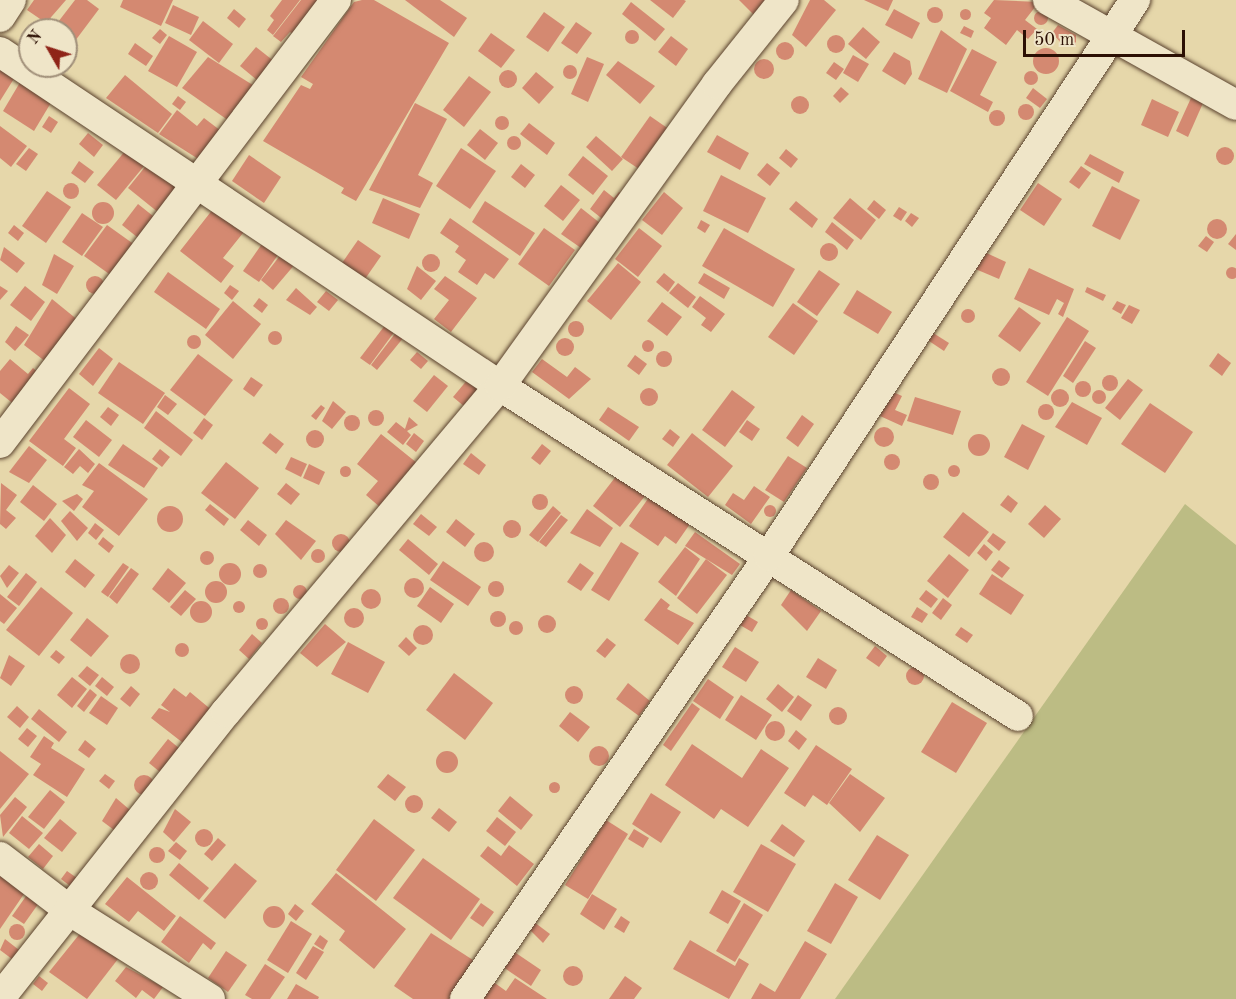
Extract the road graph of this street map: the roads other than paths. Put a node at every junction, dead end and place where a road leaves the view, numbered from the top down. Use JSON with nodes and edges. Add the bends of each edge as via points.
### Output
{"nodes":[{"id":1,"x":10,"y":0,"type":"edge"},
{"id":2,"x":336,"y":0,"type":"edge"},
{"id":3,"x":784,"y":0,"type":"edge"},
{"id":4,"x":1048,"y":0,"type":"edge"},
{"id":5,"x":1135,"y":0,"type":"edge"},
{"id":6,"x":0,"y":17,"type":"edge"},
{"id":7,"x":1110,"y":36,"type":"junction"},
{"id":8,"x":0,"y":52,"type":"edge"},
{"id":9,"x":1236,"y":105,"type":"edge"},
{"id":10,"x":198,"y":186,"type":"junction"},
{"id":11,"x":500,"y":386,"type":"junction"},
{"id":12,"x":0,"y":444,"type":"edge"},
{"id":13,"x":769,"y":556,"type":"junction"},
{"id":14,"x":1018,"y":716,"type":"dead end"},
{"id":15,"x":0,"y":857,"type":"edge"},
{"id":16,"x":72,"y":912,"type":"junction"},
{"id":17,"x":0,"y":998,"type":"edge"},
{"id":18,"x":210,"y":999,"type":"edge"},
{"id":19,"x":465,"y":999,"type":"edge"}],
"edges":[{"from":1,"to":6,"type":"street"},
{"from":2,"to":10,"type":"street"},
{"from":3,"to":11,"type":"street","via":[[717,84]]},
{"from":4,"to":7,"type":"street"},
{"from":5,"to":7,"type":"street"},
{"from":7,"to":9,"type":"street"},
{"from":7,"to":13,"type":"street"},
{"from":8,"to":10,"type":"street"},
{"from":10,"to":11,"type":"street"},
{"from":10,"to":12,"type":"street"},
{"from":11,"to":13,"type":"street"},
{"from":11,"to":16,"type":"street","via":[[226,712]]},
{"from":13,"to":14,"type":"street"},
{"from":13,"to":19,"type":"street"},
{"from":15,"to":16,"type":"street"},
{"from":16,"to":17,"type":"street"},
{"from":16,"to":18,"type":"street"}]}
